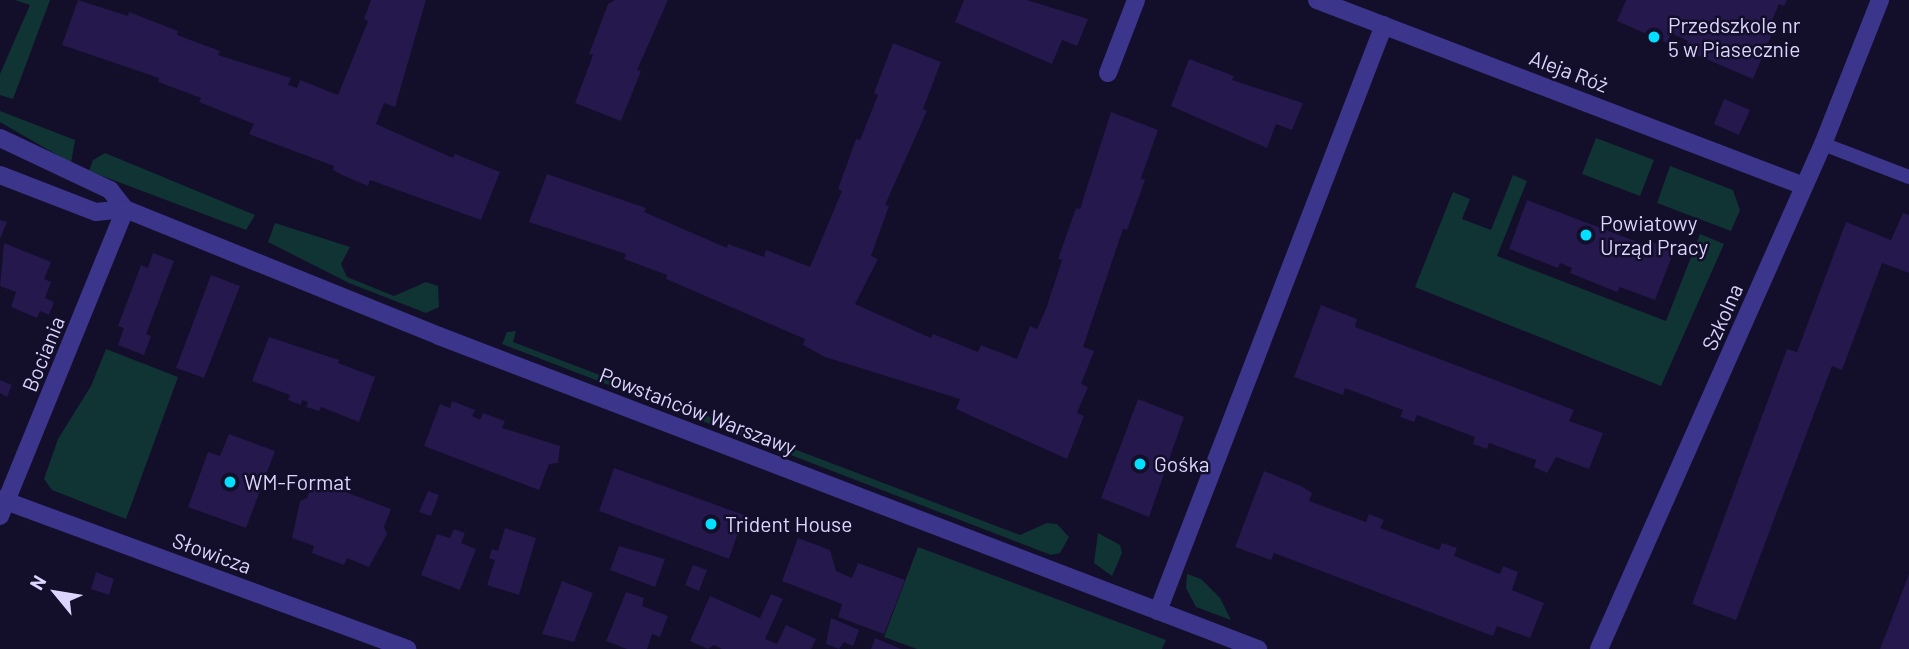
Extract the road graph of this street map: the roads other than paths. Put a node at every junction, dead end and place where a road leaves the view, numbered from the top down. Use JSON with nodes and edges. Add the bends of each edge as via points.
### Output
{"nodes":[{"id":1,"x":1136,"y":0,"type":"edge"},
{"id":2,"x":1317,"y":0,"type":"edge"},
{"id":3,"x":1880,"y":0,"type":"edge"},
{"id":4,"x":1384,"y":25,"type":"junction"},
{"id":5,"x":1108,"y":73,"type":"dead end"},
{"id":6,"x":0,"y":138,"type":"edge"},
{"id":7,"x":1823,"y":144,"type":"junction"},
{"id":8,"x":0,"y":175,"type":"edge"},
{"id":9,"x":1909,"y":177,"type":"edge"},
{"id":10,"x":1804,"y":186,"type":"junction"},
{"id":11,"x":125,"y":209,"type":"junction"},
{"id":12,"x":2,"y":505,"type":"edge"},
{"id":13,"x":1158,"y":611,"type":"junction"},
{"id":14,"x":407,"y":649,"type":"edge"},
{"id":15,"x":1258,"y":649,"type":"edge"},
{"id":16,"x":1599,"y":649,"type":"edge"}],
"edges":[{"from":1,"to":5,"type":"street"},
{"from":2,"to":4,"type":"street","name":"Aleja Róż"},
{"from":3,"to":7,"type":"street","name":"Szkolna"},
{"from":4,"to":10,"type":"street","name":"Aleja Róż"},
{"from":4,"to":13,"type":"street"},
{"from":6,"to":11,"type":"street","name":"Powstańców Warszawy","via":[[110,190]]},
{"from":7,"to":9,"type":"lane"},
{"from":7,"to":10,"type":"street","name":"Szkolna"},
{"from":8,"to":11,"type":"street","name":"Powstańców Warszawy","via":[[96,212]]},
{"from":10,"to":16,"type":"street","name":"Szkolna"},
{"from":11,"to":12,"type":"street","name":"Bociania"},
{"from":11,"to":13,"type":"street","name":"Powstańców Warszawy","via":[[439,336]]},
{"from":12,"to":14,"type":"street","name":"Słowicza"},
{"from":13,"to":15,"type":"street","name":"Powstańców Warszawy"}]}
